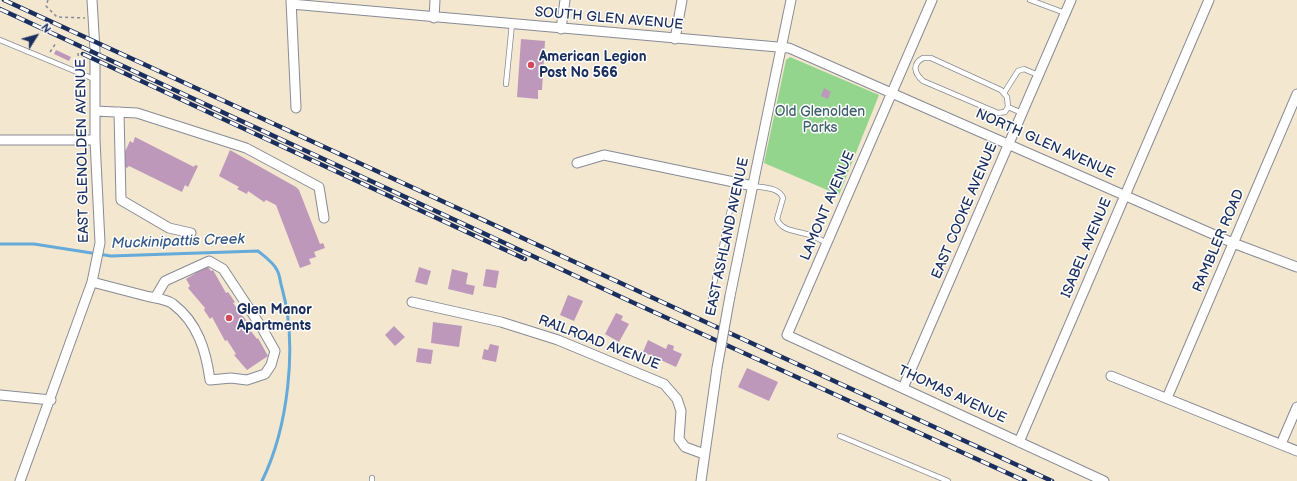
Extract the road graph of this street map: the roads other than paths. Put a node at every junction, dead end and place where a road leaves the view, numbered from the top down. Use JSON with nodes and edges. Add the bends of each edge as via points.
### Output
{"nodes":[{"id":1,"x":92,"y":0,"type":"edge"},
{"id":2,"x":435,"y":0,"type":"edge"},
{"id":3,"x":565,"y":0,"type":"edge"},
{"id":4,"x":682,"y":0,"type":"edge"},
{"id":5,"x":791,"y":0,"type":"edge"},
{"id":6,"x":932,"y":0,"type":"edge"},
{"id":7,"x":1030,"y":0,"type":"edge"},
{"id":8,"x":1071,"y":0,"type":"edge"},
{"id":9,"x":1209,"y":0,"type":"edge"},
{"id":10,"x":291,"y":2,"type":"edge"},
{"id":11,"x":1065,"y":13,"type":"junction"},
{"id":12,"x":434,"y":18,"type":"junction"},
{"id":13,"x":512,"y":24,"type":"junction"},
{"id":14,"x":561,"y":29,"type":"junction"},
{"id":15,"x":675,"y":39,"type":"junction"},
{"id":16,"x":0,"y":40,"type":"edge"},
{"id":17,"x":781,"y":47,"type":"junction"},
{"id":18,"x":907,"y":58,"type":"junction"},
{"id":19,"x":916,"y":63,"type":"junction"},
{"id":20,"x":1038,"y":75,"type":"junction"},
{"id":21,"x":95,"y":79,"type":"junction"},
{"id":22,"x":506,"y":84,"type":"dead end"},
{"id":23,"x":892,"y":92,"type":"junction"},
{"id":24,"x":1004,"y":93,"type":"junction"},
{"id":25,"x":1297,"y":94,"type":"edge"},
{"id":26,"x":1008,"y":107,"type":"junction"},
{"id":27,"x":296,"y":108,"type":"dead end"},
{"id":28,"x":95,"y":111,"type":"junction"},
{"id":29,"x":119,"y":112,"type":"junction"},
{"id":30,"x":1022,"y":113,"type":"junction"},
{"id":31,"x":0,"y":140,"type":"edge"},
{"id":32,"x":95,"y":140,"type":"junction"},
{"id":33,"x":1009,"y":143,"type":"junction"},
{"id":34,"x":577,"y":164,"type":"dead end"},
{"id":35,"x":736,"y":182,"type":"junction"},
{"id":36,"x":753,"y":186,"type":"junction"},
{"id":37,"x":1125,"y":195,"type":"junction"},
{"id":38,"x":324,"y":218,"type":"dead end"},
{"id":39,"x":191,"y":233,"type":"dead end"},
{"id":40,"x":827,"y":243,"type":"junction"},
{"id":41,"x":1233,"y":243,"type":"junction"},
{"id":42,"x":1297,"y":267,"type":"edge"},
{"id":43,"x":92,"y":282,"type":"junction"},
{"id":44,"x":155,"y":298,"type":"junction"},
{"id":45,"x":711,"y":298,"type":"dead end"},
{"id":46,"x":412,"y":302,"type":"dead end"},
{"id":47,"x":787,"y":335,"type":"joint"},
{"id":48,"x":1111,"y":376,"type":"dead end"},
{"id":49,"x":903,"y":388,"type":"junction"},
{"id":50,"x":0,"y":395,"type":"edge"},
{"id":51,"x":1167,"y":398,"type":"junction"},
{"id":52,"x":51,"y":400,"type":"junction"},
{"id":53,"x":1297,"y":407,"type":"edge"},
{"id":54,"x":840,"y":436,"type":"dead end"},
{"id":55,"x":1019,"y":442,"type":"junction"},
{"id":56,"x":1281,"y":444,"type":"junction"},
{"id":57,"x":1297,"y":451,"type":"edge"},
{"id":58,"x":704,"y":454,"type":"junction"},
{"id":59,"x":20,"y":481,"type":"edge"},
{"id":60,"x":701,"y":481,"type":"edge"},
{"id":61,"x":948,"y":481,"type":"edge"},
{"id":62,"x":1104,"y":481,"type":"edge"}],
"edges":[{"from":1,"to":21,"type":"street","name":"EAST GLENOLDEN AVENUE"},
{"from":2,"to":12,"type":"street"},
{"from":3,"to":14,"type":"street"},
{"from":4,"to":15,"type":"street"},
{"from":5,"to":17,"type":"street","name":"EAST ASHLAND AVENUE"},
{"from":6,"to":18,"type":"street","name":"LAMONT AVENUE"},
{"from":7,"to":11,"type":"lane"},
{"from":8,"to":11,"type":"street","name":"EAST COOKE AVENUE"},
{"from":9,"to":37,"type":"street","name":"ISABEL AVENUE"},
{"from":10,"to":12,"type":"street","name":"SOUTH GLEN AVENUE"},
{"from":10,"to":27,"type":"street"},
{"from":11,"to":20,"type":"street","name":"EAST COOKE AVENUE"},
{"from":12,"to":13,"type":"street","name":"SOUTH GLEN AVENUE"},
{"from":13,"to":14,"type":"street","name":"SOUTH GLEN AVENUE"},
{"from":13,"to":22,"type":"lane"},
{"from":14,"to":15,"type":"street","name":"SOUTH GLEN AVENUE"},
{"from":15,"to":17,"type":"street","name":"SOUTH GLEN AVENUE"},
{"from":16,"to":21,"type":"lane"},
{"from":17,"to":23,"type":"street","name":"NORTH GLEN AVENUE","via":[[796,50]]},
{"from":17,"to":36,"type":"street","name":"EAST ASHLAND AVENUE"},
{"from":18,"to":19,"type":"lane"},
{"from":18,"to":23,"type":"street","name":"LAMONT AVENUE"},
{"from":19,"to":24,"type":"lane","via":[[923,58],[931,58]]},
{"from":19,"to":26,"type":"lane","via":[[916,72],[923,81],[998,113],[1005,112]]},
{"from":20,"to":24,"type":"lane","via":[[1024,69],[1018,71]]},
{"from":20,"to":30,"type":"street","name":"EAST COOKE AVENUE"},
{"from":21,"to":28,"type":"street","name":"EAST GLENOLDEN AVENUE"},
{"from":23,"to":33,"type":"street","name":"NORTH GLEN AVENUE"},
{"from":23,"to":40,"type":"street","name":"LAMONT AVENUE"},
{"from":24,"to":26,"type":"lane"},
{"from":25,"to":41,"type":"street","name":"RAMBLER ROAD"},
{"from":26,"to":30,"type":"lane"},
{"from":28,"to":29,"type":"street"},
{"from":28,"to":32,"type":"street","name":"EAST GLENOLDEN AVENUE"},
{"from":29,"to":38,"type":"street","via":[[137,113],[246,148],[319,187]]},
{"from":29,"to":39,"type":"street","via":[[121,200],[169,228]]},
{"from":30,"to":33,"type":"street","name":"EAST COOKE AVENUE"},
{"from":31,"to":32,"type":"street"},
{"from":32,"to":43,"type":"street","name":"EAST GLENOLDEN AVENUE","via":[[100,244]]},
{"from":33,"to":37,"type":"street","name":"NORTH GLEN AVENUE"},
{"from":33,"to":49,"type":"street","name":"EAST COOKE AVENUE"},
{"from":34,"to":35,"type":"street","via":[[604,155]]},
{"from":35,"to":36,"type":"street"},
{"from":35,"to":45,"type":"lane"},
{"from":36,"to":40,"type":"lane","via":[[775,190],[782,195],[777,219],[781,225]]},
{"from":36,"to":58,"type":"street","name":"EAST ASHLAND AVENUE","bridge":true,"via":[[730,296]]},
{"from":37,"to":41,"type":"street","name":"NORTH GLEN AVENUE"},
{"from":37,"to":55,"type":"street","name":"ISABEL AVENUE"},
{"from":40,"to":47,"type":"street","name":"LAMONT AVENUE"},
{"from":41,"to":42,"type":"street","name":"NORTH GLEN AVENUE"},
{"from":41,"to":51,"type":"street","name":"RAMBLER ROAD"},
{"from":43,"to":44,"type":"street"},
{"from":43,"to":52,"type":"street","name":"EAST GLENOLDEN AVENUE"},
{"from":44,"to":44,"type":"street","via":[[172,303],[192,323],[206,353],[210,380],[247,380],[265,374],[271,365],[275,351],[258,322],[222,269],[210,261],[165,281]]},
{"from":46,"to":58,"type":"street","name":"RAILROAD AVENUE","via":[[501,322],[558,340],[664,384],[677,400],[681,411],[679,439],[686,447]]},
{"from":47,"to":49,"type":"street","name":"THOMAS AVENUE"},
{"from":48,"to":51,"type":"street"},
{"from":49,"to":55,"type":"street","name":"THOMAS AVENUE"},
{"from":50,"to":52,"type":"street"},
{"from":51,"to":56,"type":"street"},
{"from":52,"to":59,"type":"street","name":"EAST GLENOLDEN AVENUE"},
{"from":53,"to":56,"type":"street"},
{"from":54,"to":61,"type":"lane"},
{"from":55,"to":62,"type":"street","name":"THOMAS AVENUE"},
{"from":56,"to":57,"type":"street"},
{"from":58,"to":60,"type":"street","name":"EAST ASHLAND AVENUE"}]}
